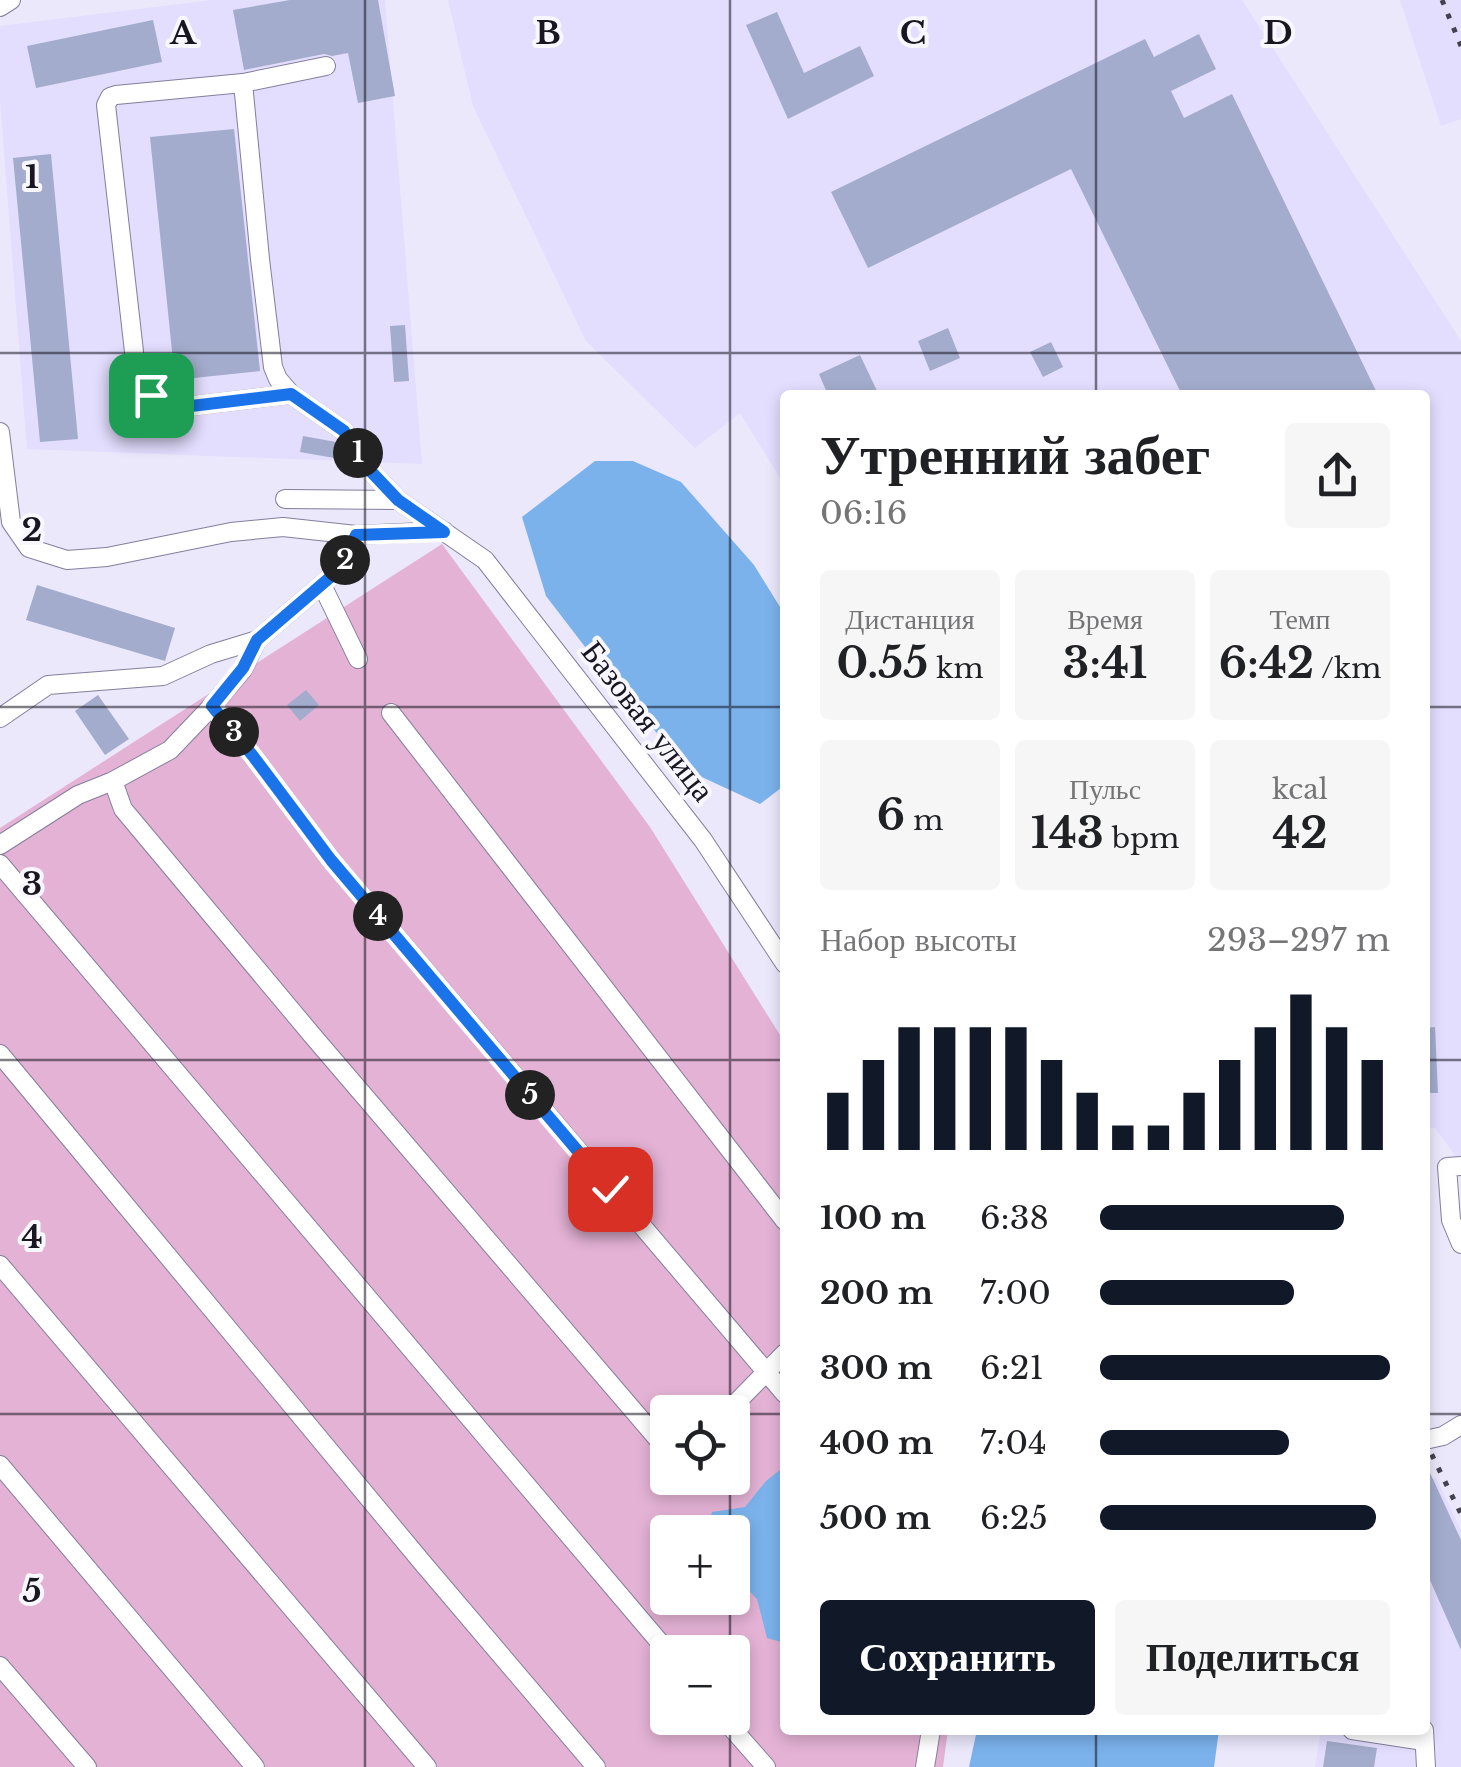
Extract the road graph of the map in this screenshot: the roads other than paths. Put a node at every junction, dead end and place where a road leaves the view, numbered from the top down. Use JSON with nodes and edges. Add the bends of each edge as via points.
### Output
{"nodes":[{"id":1,"x":10,"y":0,"type":"edge"},
{"id":2,"x":0,"y":7,"type":"edge"},
{"id":3,"x":326,"y":66,"type":"dead end"},
{"id":4,"x":243,"y":84,"type":"junction"},
{"id":5,"x":291,"y":394,"type":"junction"},
{"id":6,"x":0,"y":432,"type":"edge"},
{"id":7,"x":285,"y":498,"type":"dead end"},
{"id":8,"x":398,"y":500,"type":"junction"},
{"id":9,"x":444,"y":532,"type":"junction"},
{"id":10,"x":356,"y":535,"type":"junction"},
{"id":11,"x":322,"y":585,"type":"junction"},
{"id":12,"x":257,"y":640,"type":"junction"},
{"id":13,"x":358,"y":659,"type":"dead end"},
{"id":14,"x":212,"y":706,"type":"junction"},
{"id":15,"x":391,"y":712,"type":"dead end"},
{"id":16,"x":0,"y":718,"type":"edge"},
{"id":17,"x":113,"y":781,"type":"junction"},
{"id":18,"x":0,"y":845,"type":"edge"},
{"id":19,"x":0,"y":864,"type":"edge"},
{"id":20,"x":780,"y":956,"type":"edge"},
{"id":21,"x":0,"y":1054,"type":"edge"},
{"id":22,"x":1461,"y":1166,"type":"edge"},
{"id":23,"x":780,"y":1215,"type":"edge"},
{"id":24,"x":1461,"y":1244,"type":"edge"},
{"id":25,"x":0,"y":1265,"type":"edge"},
{"id":26,"x":780,"y":1359,"type":"edge"},
{"id":27,"x":766,"y":1372,"type":"junction"},
{"id":28,"x":780,"y":1388,"type":"edge"},
{"id":29,"x":744,"y":1395,"type":"edge"},
{"id":30,"x":1461,"y":1425,"type":"edge"},
{"id":31,"x":650,"y":1430,"type":"edge"},
{"id":32,"x":1430,"y":1439,"type":"edge"},
{"id":33,"x":0,"y":1464,"type":"edge"},
{"id":34,"x":654,"y":1635,"type":"edge"},
{"id":35,"x":0,"y":1666,"type":"edge"},
{"id":36,"x":738,"y":1735,"type":"edge"},
{"id":37,"x":930,"y":1735,"type":"edge"},
{"id":38,"x":1424,"y":1735,"type":"edge"},
{"id":39,"x":87,"y":1767,"type":"edge"},
{"id":40,"x":255,"y":1767,"type":"edge"},
{"id":41,"x":427,"y":1767,"type":"edge"},
{"id":42,"x":596,"y":1767,"type":"edge"},
{"id":43,"x":766,"y":1767,"type":"edge"},
{"id":44,"x":926,"y":1767,"type":"edge"},
{"id":45,"x":1426,"y":1767,"type":"edge"}],
"edges":[{"from":1,"to":2,"type":"street"},
{"from":3,"to":4,"type":"street"},
{"from":4,"to":5,"type":"street","via":[[274,367]]},
{"from":4,"to":5,"type":"street","via":[[116,94],[106,105],[137,378],[172,406]]},
{"from":5,"to":8,"type":"street","name":"Базовая улица","via":[[344,431]]},
{"from":6,"to":10,"type":"street","via":[[11,522],[28,548],[67,560],[283,527]]},
{"from":7,"to":8,"type":"street"},
{"from":8,"to":9,"type":"street","name":"Базовая улица"},
{"from":9,"to":10,"type":"street"},
{"from":9,"to":20,"type":"street","name":"Базовая улица","via":[[485,560],[703,840]]},
{"from":10,"to":11,"type":"street","via":[[341,568]]},
{"from":11,"to":12,"type":"street"},
{"from":11,"to":13,"type":"street"},
{"from":12,"to":14,"type":"street"},
{"from":12,"to":16,"type":"street","via":[[163,676],[48,686]]},
{"from":14,"to":17,"type":"street","via":[[170,750]]},
{"from":14,"to":27,"type":"street","via":[[331,860]]},
{"from":15,"to":23,"type":"street"},
{"from":17,"to":18,"type":"street","via":[[78,795]]},
{"from":17,"to":31,"type":"street","via":[[123,809]]},
{"from":19,"to":34,"type":"street"},
{"from":21,"to":42,"type":"street"},
{"from":22,"to":24,"type":"street","via":[[1447,1167],[1451,1220]]},
{"from":25,"to":41,"type":"street"},
{"from":26,"to":27,"type":"street"},
{"from":27,"to":28,"type":"street"},
{"from":27,"to":29,"type":"street"},
{"from":30,"to":32,"type":"street"},
{"from":33,"to":40,"type":"street"},
{"from":35,"to":39,"type":"street"},
{"from":36,"to":43,"type":"street"},
{"from":37,"to":44,"type":"street"},
{"from":38,"to":45,"type":"street"}]}
